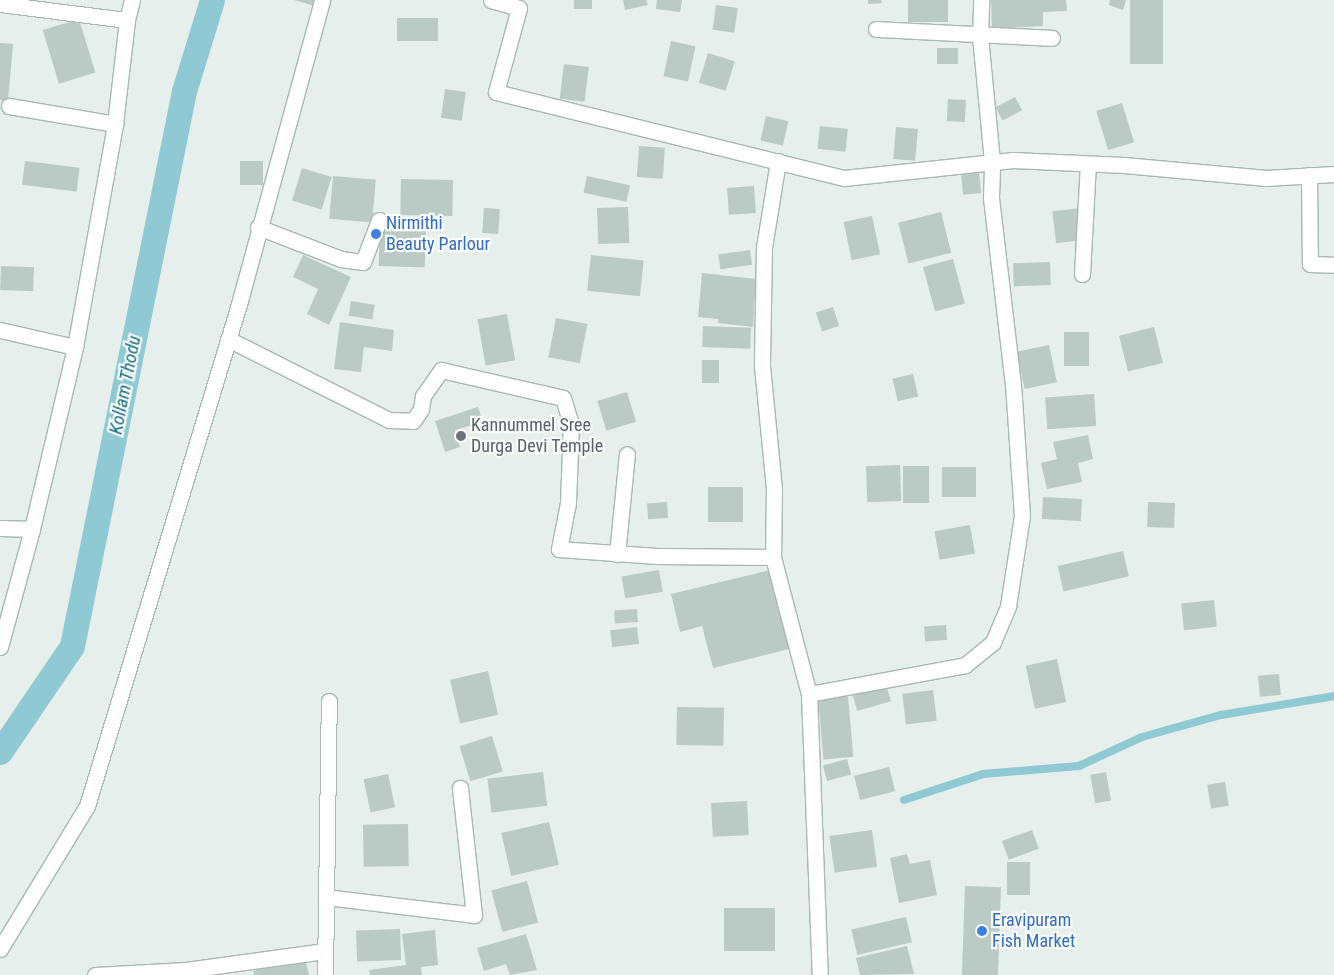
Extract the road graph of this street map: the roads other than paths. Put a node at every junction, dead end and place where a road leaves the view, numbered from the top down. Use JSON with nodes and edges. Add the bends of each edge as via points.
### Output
{"nodes":[{"id":1,"x":132,"y":0,"type":"edge"},
{"id":2,"x":322,"y":0,"type":"edge"},
{"id":3,"x":491,"y":0,"type":"edge"},
{"id":4,"x":981,"y":0,"type":"edge"},
{"id":5,"x":0,"y":4,"type":"edge"},
{"id":6,"x":127,"y":20,"type":"junction"},
{"id":7,"x":876,"y":29,"type":"dead end"},
{"id":8,"x":980,"y":36,"type":"junction"},
{"id":9,"x":1052,"y":38,"type":"dead end"},
{"id":10,"x":9,"y":106,"type":"dead end"},
{"id":11,"x":115,"y":124,"type":"junction"},
{"id":12,"x":778,"y":161,"type":"junction"},
{"id":13,"x":992,"y":161,"type":"junction"},
{"id":14,"x":1088,"y":164,"type":"junction"},
{"id":15,"x":1334,"y":174,"type":"edge"},
{"id":16,"x":1309,"y":175,"type":"junction"},
{"id":17,"x":379,"y":220,"type":"dead end"},
{"id":18,"x":258,"y":227,"type":"junction"},
{"id":19,"x":1333,"y":265,"type":"edge"},
{"id":20,"x":1082,"y":274,"type":"dead end"},
{"id":21,"x":0,"y":330,"type":"edge"},
{"id":22,"x":228,"y":339,"type":"junction"},
{"id":23,"x":75,"y":347,"type":"junction"},
{"id":24,"x":627,"y":454,"type":"dead end"},
{"id":25,"x":0,"y":528,"type":"edge"},
{"id":26,"x":32,"y":528,"type":"junction"},
{"id":27,"x":617,"y":554,"type":"junction"},
{"id":28,"x":773,"y":557,"type":"junction"},
{"id":29,"x":0,"y":647,"type":"edge"},
{"id":30,"x":809,"y":694,"type":"junction"},
{"id":31,"x":329,"y":701,"type":"dead end"},
{"id":32,"x":460,"y":788,"type":"dead end"},
{"id":33,"x":326,"y":897,"type":"junction"},
{"id":34,"x":0,"y":949,"type":"edge"},
{"id":35,"x":325,"y":951,"type":"junction"},
{"id":36,"x":96,"y":975,"type":"edge"},
{"id":37,"x":325,"y":975,"type":"edge"},
{"id":38,"x":820,"y":975,"type":"edge"}],
"edges":[{"from":1,"to":6,"type":"street"},
{"from":2,"to":18,"type":"street"},
{"from":3,"to":12,"type":"street","via":[[519,8],[496,92]]},
{"from":4,"to":8,"type":"street"},
{"from":5,"to":6,"type":"street"},
{"from":6,"to":11,"type":"street"},
{"from":7,"to":8,"type":"street"},
{"from":8,"to":9,"type":"street"},
{"from":8,"to":13,"type":"street"},
{"from":10,"to":11,"type":"street"},
{"from":11,"to":23,"type":"street"},
{"from":12,"to":13,"type":"street","via":[[844,178]]},
{"from":12,"to":28,"type":"street","via":[[764,247],[762,366],[774,489]]},
{"from":13,"to":14,"type":"street"},
{"from":13,"to":30,"type":"street","via":[[990,197],[1013,384],[1022,516],[1008,606],[993,642],[965,665]]},
{"from":14,"to":16,"type":"street","via":[[1266,178]]},
{"from":14,"to":20,"type":"street"},
{"from":15,"to":16,"type":"street"},
{"from":16,"to":19,"type":"street","via":[[1310,264]]},
{"from":17,"to":18,"type":"street","via":[[363,262],[341,259]]},
{"from":18,"to":22,"type":"street"},
{"from":21,"to":23,"type":"street"},
{"from":22,"to":27,"type":"street","via":[[389,420],[413,421],[421,409],[423,396],[441,370],[563,398],[571,434],[568,503],[559,549]]},
{"from":22,"to":34,"type":"street","via":[[86,806]]},
{"from":23,"to":26,"type":"street"},
{"from":24,"to":27,"type":"street"},
{"from":25,"to":26,"type":"street"},
{"from":26,"to":29,"type":"street"},
{"from":27,"to":28,"type":"street"},
{"from":28,"to":30,"type":"street"},
{"from":30,"to":38,"type":"street"},
{"from":31,"to":33,"type":"street"},
{"from":32,"to":33,"type":"street","via":[[474,915]]},
{"from":33,"to":35,"type":"street"},
{"from":35,"to":36,"type":"street","via":[[186,970]]},
{"from":35,"to":37,"type":"street"}]}
